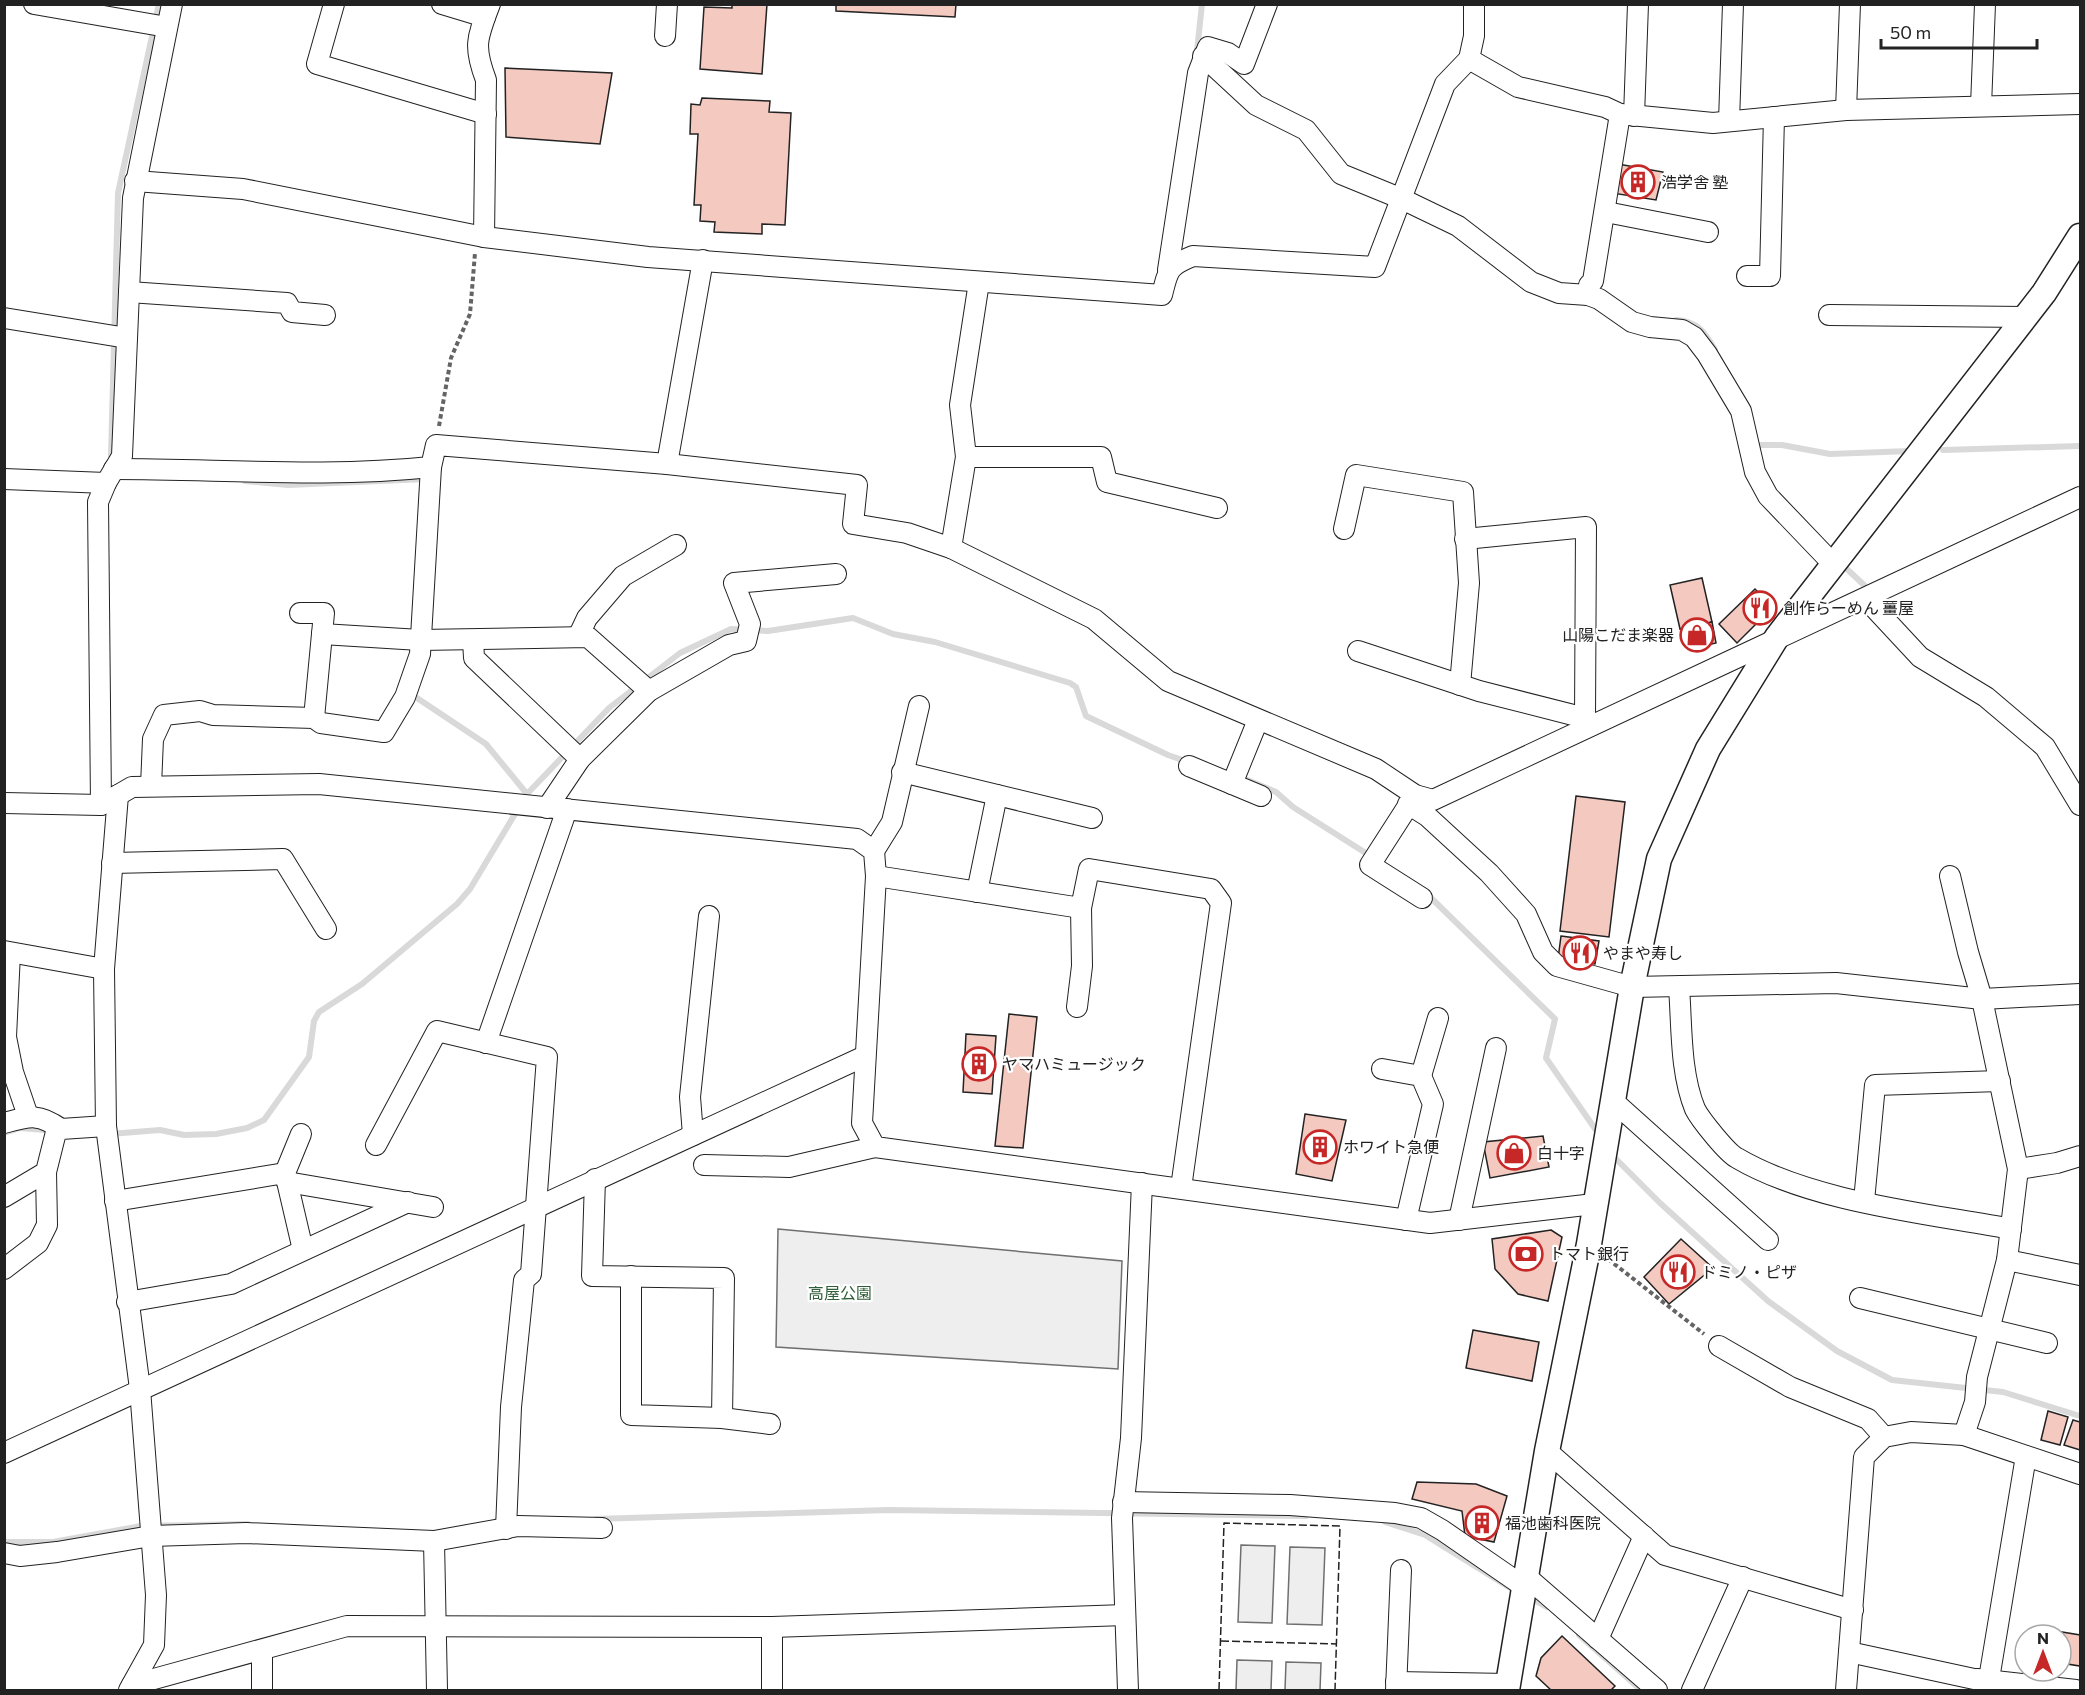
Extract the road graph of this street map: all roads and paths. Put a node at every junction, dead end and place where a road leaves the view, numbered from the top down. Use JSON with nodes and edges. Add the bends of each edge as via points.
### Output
{"nodes":[{"id":1,"x":34,"y":4,"type":"edge"},
{"id":2,"x":172,"y":4,"type":"edge"},
{"id":3,"x":334,"y":4,"type":"edge"},
{"id":4,"x":442,"y":4,"type":"edge"},
{"id":5,"x":667,"y":4,"type":"edge"},
{"id":6,"x":1267,"y":4,"type":"edge"},
{"id":7,"x":1474,"y":4,"type":"edge"},
{"id":8,"x":1638,"y":4,"type":"edge"},
{"id":9,"x":1733,"y":4,"type":"edge"},
{"id":10,"x":1850,"y":4,"type":"edge"},
{"id":11,"x":1985,"y":4,"type":"edge"},
{"id":12,"x":487,"y":11,"type":"edge"},
{"id":13,"x":158,"y":26,"type":"junction"},
{"id":14,"x":665,"y":36,"type":"dead end"},
{"id":15,"x":1203,"y":56,"type":"junction"},
{"id":16,"x":1469,"y":58,"type":"junction"},
{"id":17,"x":2080,"y":104,"type":"edge"},
{"id":18,"x":1981,"y":106,"type":"junction"},
{"id":19,"x":1846,"y":110,"type":"junction"},
{"id":20,"x":486,"y":114,"type":"junction"},
{"id":21,"x":1627,"y":115,"type":"junction"},
{"id":22,"x":1774,"y":117,"type":"junction"},
{"id":23,"x":1729,"y":122,"type":"junction"},
{"id":24,"x":135,"y":181,"type":"junction"},
{"id":25,"x":1402,"y":199,"type":"junction"},
{"id":26,"x":1606,"y":212,"type":"junction"},
{"id":27,"x":1708,"y":232,"type":"dead end"},
{"id":28,"x":481,"y":236,"type":"junction"},
{"id":29,"x":2080,"y":236,"type":"edge"},
{"id":30,"x":703,"y":260,"type":"junction"},
{"id":31,"x":1168,"y":270,"type":"junction"},
{"id":32,"x":1747,"y":276,"type":"dead end"},
{"id":33,"x":980,"y":282,"type":"junction"},
{"id":34,"x":129,"y":292,"type":"junction"},
{"id":35,"x":1588,"y":295,"type":"junction"},
{"id":36,"x":325,"y":315,"type":"dead end"},
{"id":37,"x":1829,"y":315,"type":"dead end"},
{"id":38,"x":2025,"y":316,"type":"junction"},
{"id":39,"x":4,"y":318,"type":"edge"},
{"id":40,"x":119,"y":337,"type":"junction"},
{"id":41,"x":436,"y":445,"type":"junction"},
{"id":42,"x":966,"y":457,"type":"junction"},
{"id":43,"x":667,"y":464,"type":"junction"},
{"id":44,"x":431,"y":475,"type":"junction"},
{"id":45,"x":110,"y":476,"type":"junction"},
{"id":46,"x":4,"y":479,"type":"edge"},
{"id":47,"x":2080,"y":497,"type":"edge"},
{"id":48,"x":1217,"y":508,"type":"dead end"},
{"id":49,"x":1344,"y":529,"type":"dead end"},
{"id":50,"x":1465,"y":539,"type":"junction"},
{"id":51,"x":676,"y":545,"type":"dead end"},
{"id":52,"x":951,"y":548,"type":"junction"},
{"id":53,"x":1834,"y":564,"type":"junction"},
{"id":54,"x":836,"y":574,"type":"dead end"},
{"id":55,"x":1866,"y":599,"type":"junction"},
{"id":56,"x":300,"y":612,"type":"dead end"},
{"id":57,"x":322,"y":634,"type":"junction"},
{"id":58,"x":578,"y":637,"type":"junction"},
{"id":59,"x":1777,"y":637,"type":"junction"},
{"id":60,"x":425,"y":640,"type":"junction"},
{"id":61,"x":473,"y":640,"type":"junction"},
{"id":62,"x":1358,"y":651,"type":"dead end"},
{"id":63,"x":1460,"y":685,"type":"junction"},
{"id":64,"x":643,"y":686,"type":"junction"},
{"id":65,"x":920,"y":706,"type":"dead end"},
{"id":66,"x":314,"y":718,"type":"junction"},
{"id":67,"x":1258,"y":720,"type":"junction"},
{"id":68,"x":1588,"y":722,"type":"junction"},
{"id":69,"x":574,"y":753,"type":"junction"},
{"id":70,"x":1189,"y":766,"type":"dead end"},
{"id":71,"x":902,"y":772,"type":"junction"},
{"id":72,"x":1235,"y":778,"type":"junction"},
{"id":73,"x":151,"y":786,"type":"junction"},
{"id":74,"x":118,"y":795,"type":"junction"},
{"id":75,"x":997,"y":795,"type":"junction"},
{"id":76,"x":1261,"y":796,"type":"dead end"},
{"id":77,"x":1412,"y":800,"type":"junction"},
{"id":78,"x":4,"y":803,"type":"edge"},
{"id":79,"x":101,"y":805,"type":"junction"},
{"id":80,"x":2080,"y":805,"type":"edge"},
{"id":81,"x":557,"y":808,"type":"junction"},
{"id":82,"x":1092,"y":818,"type":"dead end"},
{"id":83,"x":874,"y":851,"type":"junction"},
{"id":84,"x":112,"y":863,"type":"junction"},
{"id":85,"x":876,"y":876,"type":"junction"},
{"id":86,"x":1950,"y":876,"type":"dead end"},
{"id":87,"x":977,"y":892,"type":"junction"},
{"id":88,"x":1422,"y":898,"type":"dead end"},
{"id":89,"x":1081,"y":908,"type":"junction"},
{"id":90,"x":709,"y":916,"type":"dead end"},
{"id":91,"x":326,"y":929,"type":"dead end"},
{"id":92,"x":7,"y":952,"type":"edge"},
{"id":93,"x":104,"y":969,"type":"junction"},
{"id":94,"x":1632,"y":987,"type":"junction"},
{"id":95,"x":1679,"y":987,"type":"junction"},
{"id":96,"x":2080,"y":994,"type":"edge"},
{"id":97,"x":1982,"y":999,"type":"junction"},
{"id":98,"x":1077,"y":1007,"type":"dead end"},
{"id":99,"x":6,"y":1016,"type":"edge"},
{"id":100,"x":1438,"y":1018,"type":"dead end"},
{"id":101,"x":486,"y":1043,"type":"junction"},
{"id":102,"x":1496,"y":1048,"type":"dead end"},
{"id":103,"x":865,"y":1056,"type":"junction"},
{"id":104,"x":1382,"y":1069,"type":"dead end"},
{"id":105,"x":1421,"y":1076,"type":"junction"},
{"id":106,"x":2000,"y":1081,"type":"junction"},
{"id":107,"x":1612,"y":1100,"type":"junction"},
{"id":108,"x":28,"y":1116,"type":"junction"},
{"id":109,"x":4,"y":1123,"type":"edge"},
{"id":110,"x":106,"y":1131,"type":"junction"},
{"id":111,"x":57,"y":1134,"type":"junction"},
{"id":112,"x":301,"y":1134,"type":"dead end"},
{"id":113,"x":693,"y":1135,"type":"junction"},
{"id":114,"x":376,"y":1145,"type":"dead end"},
{"id":115,"x":876,"y":1147,"type":"junction"},
{"id":116,"x":2080,"y":1156,"type":"edge"},
{"id":117,"x":704,"y":1166,"type":"dead end"},
{"id":118,"x":2018,"y":1169,"type":"junction"},
{"id":119,"x":46,"y":1172,"type":"junction"},
{"id":120,"x":286,"y":1178,"type":"junction"},
{"id":121,"x":595,"y":1179,"type":"junction"},
{"id":122,"x":1142,"y":1183,"type":"junction"},
{"id":123,"x":1181,"y":1188,"type":"junction"},
{"id":124,"x":4,"y":1197,"type":"edge"},
{"id":125,"x":115,"y":1201,"type":"junction"},
{"id":126,"x":1864,"y":1201,"type":"junction"},
{"id":127,"x":408,"y":1202,"type":"junction"},
{"id":128,"x":1594,"y":1204,"type":"junction"},
{"id":129,"x":433,"y":1206,"type":"dead end"},
{"id":130,"x":535,"y":1207,"type":"junction"},
{"id":131,"x":1406,"y":1220,"type":"junction"},
{"id":132,"x":1459,"y":1220,"type":"junction"},
{"id":133,"x":2011,"y":1229,"type":"junction"},
{"id":134,"x":1768,"y":1240,"type":"dead end"},
{"id":135,"x":1589,"y":1244,"type":"junction"},
{"id":136,"x":303,"y":1250,"type":"junction"},
{"id":137,"x":2007,"y":1260,"type":"junction"},
{"id":138,"x":4,"y":1269,"type":"edge"},
{"id":139,"x":2080,"y":1275,"type":"edge"},
{"id":140,"x":631,"y":1276,"type":"junction"},
{"id":141,"x":1860,"y":1298,"type":"dead end"},
{"id":142,"x":127,"y":1302,"type":"junction"},
{"id":143,"x":1990,"y":1330,"type":"junction"},
{"id":144,"x":2047,"y":1343,"type":"dead end"},
{"id":145,"x":1719,"y":1346,"type":"joint"},
{"id":146,"x":140,"y":1389,"type":"junction"},
{"id":147,"x":722,"y":1418,"type":"junction"},
{"id":148,"x":770,"y":1424,"type":"dead end"},
{"id":149,"x":1964,"y":1435,"type":"junction"},
{"id":150,"x":1884,"y":1437,"type":"junction"},
{"id":151,"x":1547,"y":1451,"type":"junction"},
{"id":152,"x":4,"y":1453,"type":"edge"},
{"id":153,"x":2026,"y":1456,"type":"junction"},
{"id":154,"x":2080,"y":1474,"type":"edge"},
{"id":155,"x":1123,"y":1510,"type":"junction"},
{"id":156,"x":506,"y":1524,"type":"junction"},
{"id":157,"x":602,"y":1527,"type":"dead end"},
{"id":158,"x":150,"y":1529,"type":"junction"},
{"id":159,"x":1644,"y":1536,"type":"junction"},
{"id":160,"x":434,"y":1541,"type":"junction"},
{"id":161,"x":4,"y":1553,"type":"edge"},
{"id":162,"x":1401,"y":1570,"type":"dead end"},
{"id":163,"x":1743,"y":1577,"type":"junction"},
{"id":164,"x":1526,"y":1590,"type":"junction"},
{"id":165,"x":1853,"y":1610,"type":"junction"},
{"id":166,"x":1125,"y":1615,"type":"junction"},
{"id":167,"x":437,"y":1627,"type":"junction"},
{"id":168,"x":772,"y":1627,"type":"junction"},
{"id":169,"x":1598,"y":1639,"type":"junction"},
{"id":170,"x":262,"y":1650,"type":"junction"},
{"id":171,"x":1849,"y":1652,"type":"junction"},
{"id":172,"x":1978,"y":1683,"type":"edge"},
{"id":173,"x":1396,"y":1686,"type":"edge"},
{"id":174,"x":1508,"y":1687,"type":"edge"},
{"id":175,"x":130,"y":1688,"type":"edge"},
{"id":176,"x":262,"y":1690,"type":"edge"},
{"id":177,"x":437,"y":1690,"type":"edge"},
{"id":178,"x":772,"y":1690,"type":"edge"},
{"id":179,"x":1128,"y":1690,"type":"edge"},
{"id":180,"x":1657,"y":1690,"type":"edge"},
{"id":181,"x":1692,"y":1690,"type":"edge"},
{"id":182,"x":1846,"y":1690,"type":"edge"},
{"id":183,"x":2076,"y":1690,"type":"edge"}],
"edges":[{"from":1,"to":13,"type":"street"},
{"from":2,"to":13,"type":"street"},
{"from":3,"to":20,"type":"street","via":[[317,64]]},
{"from":4,"to":12,"type":"street"},
{"from":5,"to":14,"type":"street"},
{"from":6,"to":15,"type":"street","via":[[1244,64],[1228,53],[1208,47]]},
{"from":7,"to":16,"type":"street"},
{"from":8,"to":21,"type":"street"},
{"from":9,"to":23,"type":"street"},
{"from":10,"to":19,"type":"street"},
{"from":11,"to":18,"type":"street"},
{"from":12,"to":20,"type":"street","via":[[478,34],[477,56],[486,80]]},
{"from":13,"to":24,"type":"street"},
{"from":15,"to":25,"type":"street","via":[[1256,105],[1306,130],[1341,174]]},
{"from":15,"to":31,"type":"street"},
{"from":16,"to":21,"type":"street","via":[[1518,87]]},
{"from":16,"to":25,"type":"street","via":[[1446,84]]},
{"from":17,"to":18,"type":"street"},
{"from":18,"to":19,"type":"street"},
{"from":19,"to":22,"type":"street"},
{"from":20,"to":28,"type":"street"},
{"from":21,"to":23,"type":"street"},
{"from":21,"to":26,"type":"street"},
{"from":22,"to":23,"type":"street"},
{"from":22,"to":32,"type":"street","via":[[1770,276]]},
{"from":24,"to":28,"type":"street","via":[[243,189]]},
{"from":24,"to":34,"type":"street"},
{"from":25,"to":31,"type":"street","via":[[1374,267],[1193,256]]},
{"from":25,"to":35,"type":"street","via":[[1458,226],[1531,282],[1559,292]]},
{"from":26,"to":27,"type":"street"},
{"from":26,"to":35,"type":"street"},
{"from":28,"to":30,"type":"street"},
{"from":28,"to":41,"type":"path","via":[[470,314],[451,358]]},
{"from":29,"to":38,"type":"street"},
{"from":30,"to":33,"type":"street"},
{"from":30,"to":43,"type":"street"},
{"from":31,"to":33,"type":"street","via":[[1162,295]]},
{"from":33,"to":42,"type":"street","via":[[960,405]]},
{"from":34,"to":36,"type":"street","via":[[286,303],[292,312]]},
{"from":34,"to":40,"type":"street"},
{"from":35,"to":53,"type":"street","via":[[1632,322],[1682,330],[1694,337],[1741,411],[1755,472],[1768,496]]},
{"from":37,"to":38,"type":"street"},
{"from":38,"to":53,"type":"street"},
{"from":39,"to":40,"type":"street"},
{"from":40,"to":45,"type":"street","via":[[122,456]]},
{"from":41,"to":43,"type":"street"},
{"from":41,"to":44,"type":"street"},
{"from":42,"to":48,"type":"street","via":[[1101,457],[1107,482]]},
{"from":42,"to":52,"type":"street"},
{"from":43,"to":52,"type":"street","via":[[857,484],[853,524],[907,533]]},
{"from":44,"to":45,"type":"street","via":[[216,469]]},
{"from":44,"to":60,"type":"street"},
{"from":45,"to":46,"type":"street"},
{"from":45,"to":79,"type":"street","via":[[98,502]]},
{"from":47,"to":55,"type":"street"},
{"from":49,"to":50,"type":"street","via":[[1356,475],[1463,492]]},
{"from":50,"to":63,"type":"street","via":[[1469,583]]},
{"from":50,"to":68,"type":"street","via":[[1586,527]]},
{"from":51,"to":58,"type":"street","via":[[623,576],[587,618]]},
{"from":52,"to":67,"type":"street","via":[[1094,620],[1168,681]]},
{"from":53,"to":59,"type":"street"},
{"from":54,"to":64,"type":"street","via":[[734,583],[750,629],[747,641],[729,645]]},
{"from":55,"to":59,"type":"street"},
{"from":55,"to":80,"type":"street","via":[[1920,657],[1986,697],[2044,747]]},
{"from":56,"to":57,"type":"street","via":[[324,613]]},
{"from":57,"to":60,"type":"street"},
{"from":57,"to":66,"type":"street"},
{"from":58,"to":61,"type":"street"},
{"from":58,"to":64,"type":"street","via":[[588,637]]},
{"from":59,"to":68,"type":"street"},
{"from":59,"to":94,"type":"street","via":[[1708,749],[1659,860]]},
{"from":60,"to":61,"type":"street"},
{"from":60,"to":66,"type":"street","via":[[405,697],[384,732],[321,723]]},
{"from":61,"to":69,"type":"street","via":[[474,658]]},
{"from":62,"to":63,"type":"street"},
{"from":63,"to":68,"type":"street"},
{"from":64,"to":69,"type":"street"},
{"from":65,"to":71,"type":"street"},
{"from":66,"to":73,"type":"street","via":[[213,716],[200,711],[164,715],[153,739]]},
{"from":67,"to":72,"type":"street"},
{"from":67,"to":77,"type":"street","via":[[1376,769]]},
{"from":68,"to":77,"type":"street","via":[[1433,800]]},
{"from":69,"to":81,"type":"street"},
{"from":70,"to":72,"type":"street"},
{"from":71,"to":75,"type":"street"},
{"from":71,"to":83,"type":"street","via":[[892,822]]},
{"from":72,"to":76,"type":"street"},
{"from":73,"to":74,"type":"street","via":[[132,787]]},
{"from":73,"to":81,"type":"street","via":[[319,784]]},
{"from":74,"to":79,"type":"street"},
{"from":74,"to":84,"type":"street"},
{"from":75,"to":82,"type":"street"},
{"from":75,"to":87,"type":"street"},
{"from":77,"to":88,"type":"street","via":[[1370,865]]},
{"from":77,"to":94,"type":"street","via":[[1490,873],[1526,914],[1544,952],[1557,966]]},
{"from":78,"to":79,"type":"street"},
{"from":81,"to":83,"type":"street","via":[[857,839]]},
{"from":81,"to":101,"type":"street"},
{"from":83,"to":85,"type":"street"},
{"from":84,"to":91,"type":"street","via":[[283,859]]},
{"from":84,"to":93,"type":"street"},
{"from":85,"to":87,"type":"street"},
{"from":85,"to":103,"type":"street"},
{"from":86,"to":97,"type":"street"},
{"from":87,"to":89,"type":"street"},
{"from":89,"to":98,"type":"street","via":[[1082,966]]},
{"from":89,"to":123,"type":"street","via":[[1089,869],[1211,889],[1221,903]]},
{"from":90,"to":113,"type":"street","via":[[690,1097]]},
{"from":92,"to":93,"type":"street"},
{"from":92,"to":99,"type":"street"},
{"from":93,"to":110,"type":"street"},
{"from":94,"to":95,"type":"street"},
{"from":94,"to":107,"type":"street"},
{"from":95,"to":97,"type":"street","via":[[1836,982]]},
{"from":95,"to":126,"type":"street","via":[[1687,1082],[1696,1112],[1734,1157],[1792,1184]]},
{"from":96,"to":97,"type":"street"},
{"from":97,"to":106,"type":"street"},
{"from":99,"to":108,"type":"street","via":[[13,1072]]},
{"from":100,"to":105,"type":"street"},
{"from":101,"to":114,"type":"street","via":[[437,1031]]},
{"from":101,"to":130,"type":"street","via":[[546,1057]]},
{"from":102,"to":132,"type":"street"},
{"from":103,"to":113,"type":"street"},
{"from":103,"to":115,"type":"street","via":[[862,1123]]},
{"from":104,"to":105,"type":"street"},
{"from":105,"to":131,"type":"street","via":[[1433,1104]]},
{"from":106,"to":118,"type":"street"},
{"from":106,"to":126,"type":"street","via":[[1875,1085]]},
{"from":107,"to":128,"type":"street"},
{"from":107,"to":134,"type":"street"},
{"from":108,"to":109,"type":"street"},
{"from":108,"to":111,"type":"street","via":[[45,1118]]},
{"from":110,"to":111,"type":"street"},
{"from":110,"to":125,"type":"street"},
{"from":111,"to":119,"type":"street"},
{"from":112,"to":120,"type":"street"},
{"from":113,"to":121,"type":"street"},
{"from":115,"to":117,"type":"street","via":[[789,1167]]},
{"from":115,"to":122,"type":"street"},
{"from":116,"to":118,"type":"street"},
{"from":118,"to":133,"type":"street"},
{"from":119,"to":124,"type":"street"},
{"from":119,"to":138,"type":"street","via":[[47,1225],[38,1243]]},
{"from":120,"to":125,"type":"street"},
{"from":120,"to":127,"type":"street"},
{"from":120,"to":136,"type":"street"},
{"from":121,"to":130,"type":"street"},
{"from":121,"to":140,"type":"street","via":[[592,1276]]},
{"from":122,"to":123,"type":"street"},
{"from":122,"to":155,"type":"street","via":[[1131,1438]]},
{"from":123,"to":131,"type":"street"},
{"from":125,"to":142,"type":"street"},
{"from":126,"to":133,"type":"street"},
{"from":127,"to":129,"type":"street"},
{"from":127,"to":136,"type":"street"},
{"from":128,"to":132,"type":"street"},
{"from":128,"to":135,"type":"street"},
{"from":130,"to":146,"type":"street"},
{"from":130,"to":156,"type":"street","via":[[531,1274],[524,1280],[511,1407]]},
{"from":131,"to":132,"type":"street"},
{"from":133,"to":137,"type":"street"},
{"from":135,"to":145,"type":"path"},
{"from":135,"to":151,"type":"street"},
{"from":136,"to":142,"type":"street","via":[[231,1284]]},
{"from":137,"to":139,"type":"street"},
{"from":137,"to":143,"type":"street"},
{"from":140,"to":147,"type":"street","via":[[631,1415]]},
{"from":140,"to":147,"type":"street","via":[[724,1278]]},
{"from":141,"to":143,"type":"street"},
{"from":142,"to":146,"type":"street"},
{"from":143,"to":144,"type":"street"},
{"from":143,"to":149,"type":"street"},
{"from":145,"to":150,"type":"street","via":[[1790,1387],[1868,1419]]},
{"from":146,"to":152,"type":"street"},
{"from":146,"to":158,"type":"street"},
{"from":147,"to":148,"type":"street"},
{"from":149,"to":150,"type":"street","via":[[1911,1432]]},
{"from":149,"to":153,"type":"street"},
{"from":150,"to":165,"type":"street","via":[[1864,1457]]},
{"from":151,"to":159,"type":"street"},
{"from":151,"to":164,"type":"street"},
{"from":153,"to":154,"type":"street"},
{"from":153,"to":172,"type":"street"},
{"from":155,"to":164,"type":"street","via":[[1290,1505],[1421,1518]]},
{"from":155,"to":166,"type":"street"},
{"from":156,"to":157,"type":"street"},
{"from":156,"to":160,"type":"street"},
{"from":158,"to":160,"type":"street"},
{"from":158,"to":161,"type":"street","via":[[57,1552],[21,1556]]},
{"from":158,"to":175,"type":"street","via":[[156,1595],[154,1645]]},
{"from":159,"to":163,"type":"street","via":[[1665,1555]]},
{"from":159,"to":169,"type":"street"},
{"from":160,"to":167,"type":"street"},
{"from":162,"to":173,"type":"street"},
{"from":163,"to":165,"type":"street"},
{"from":163,"to":181,"type":"street"},
{"from":164,"to":169,"type":"street"},
{"from":164,"to":174,"type":"street"},
{"from":165,"to":171,"type":"street"},
{"from":166,"to":168,"type":"street"},
{"from":166,"to":179,"type":"street"},
{"from":167,"to":168,"type":"street"},
{"from":167,"to":170,"type":"street","via":[[347,1626]]},
{"from":167,"to":177,"type":"street"},
{"from":168,"to":178,"type":"street"},
{"from":169,"to":180,"type":"street"},
{"from":170,"to":175,"type":"street"},
{"from":170,"to":176,"type":"street"},
{"from":171,"to":172,"type":"street"},
{"from":171,"to":182,"type":"street"},
{"from":172,"to":183,"type":"street"},
{"from":173,"to":174,"type":"street"}]}
